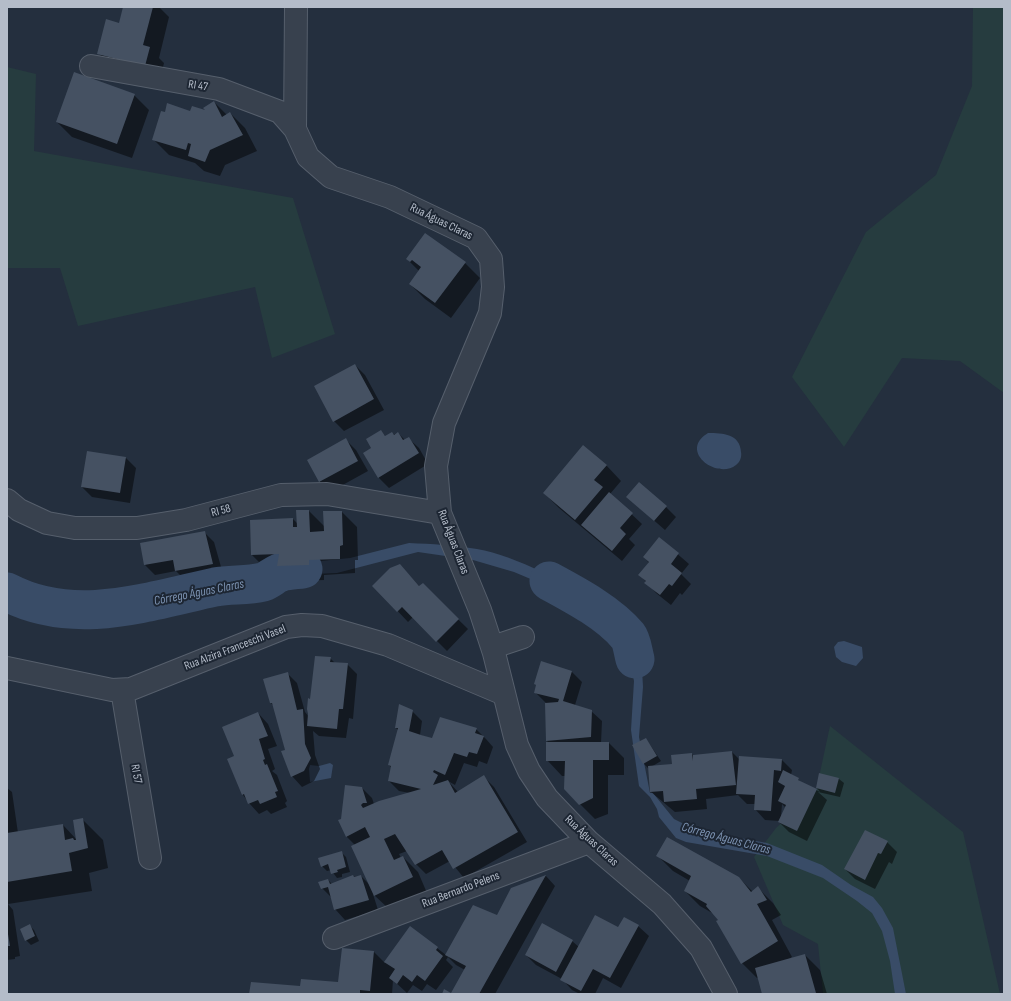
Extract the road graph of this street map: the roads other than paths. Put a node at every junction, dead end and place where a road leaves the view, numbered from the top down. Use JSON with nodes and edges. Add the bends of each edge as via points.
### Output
{"nodes":[{"id":1,"x":296,"y":7,"type":"edge"},
{"id":2,"x":91,"y":66,"type":"dead end"},
{"id":3,"x":295,"y":129,"type":"junction"},
{"id":4,"x":7,"y":500,"type":"edge"},
{"id":5,"x":440,"y":513,"type":"junction"},
{"id":6,"x":523,"y":637,"type":"dead end"},
{"id":7,"x":492,"y":647,"type":"junction"},
{"id":8,"x":7,"y":668,"type":"edge"},
{"id":9,"x":122,"y":690,"type":"junction"},
{"id":10,"x":504,"y":694,"type":"junction"},
{"id":11,"x":589,"y":842,"type":"junction"},
{"id":12,"x":150,"y":858,"type":"dead end"},
{"id":13,"x":334,"y":938,"type":"dead end"},
{"id":14,"x":726,"y":994,"type":"edge"}],
"edges":[{"from":1,"to":3,"type":"street","name":"Rua Águas Claras"},
{"from":2,"to":3,"type":"street","name":"RI 47","via":[[219,89],[280,112]]},
{"from":3,"to":5,"type":"street","name":"Rua Águas Claras","via":[[308,157],[331,177],[390,197],[476,238],[491,259],[493,287],[490,314],[444,423],[436,466]]},
{"from":4,"to":5,"type":"street","name":"RI 58","via":[[20,510],[47,523],[75,528],[136,528],[186,520],[281,495],[327,494]]},
{"from":5,"to":7,"type":"street","name":"Rua Águas Claras","via":[[463,566]]},
{"from":6,"to":7,"type":"street"},
{"from":7,"to":10,"type":"street","name":"Rua Águas Claras"},
{"from":8,"to":9,"type":"street","name":"Rua Alzira Franceschi Vasel"},
{"from":9,"to":10,"type":"street","name":"Rua Alzira Franceschi Vasel","via":[[286,627],[302,625],[322,626],[388,645]]},
{"from":9,"to":12,"type":"street","name":"RI 57"},
{"from":10,"to":11,"type":"street","name":"Rua Águas Claras","via":[[517,745],[529,771],[547,798]]},
{"from":11,"to":13,"type":"street","name":"Rua Bernardo Pelens"},
{"from":11,"to":14,"type":"street","name":"Rua Águas Claras","via":[[662,904],[701,948]]}]}
